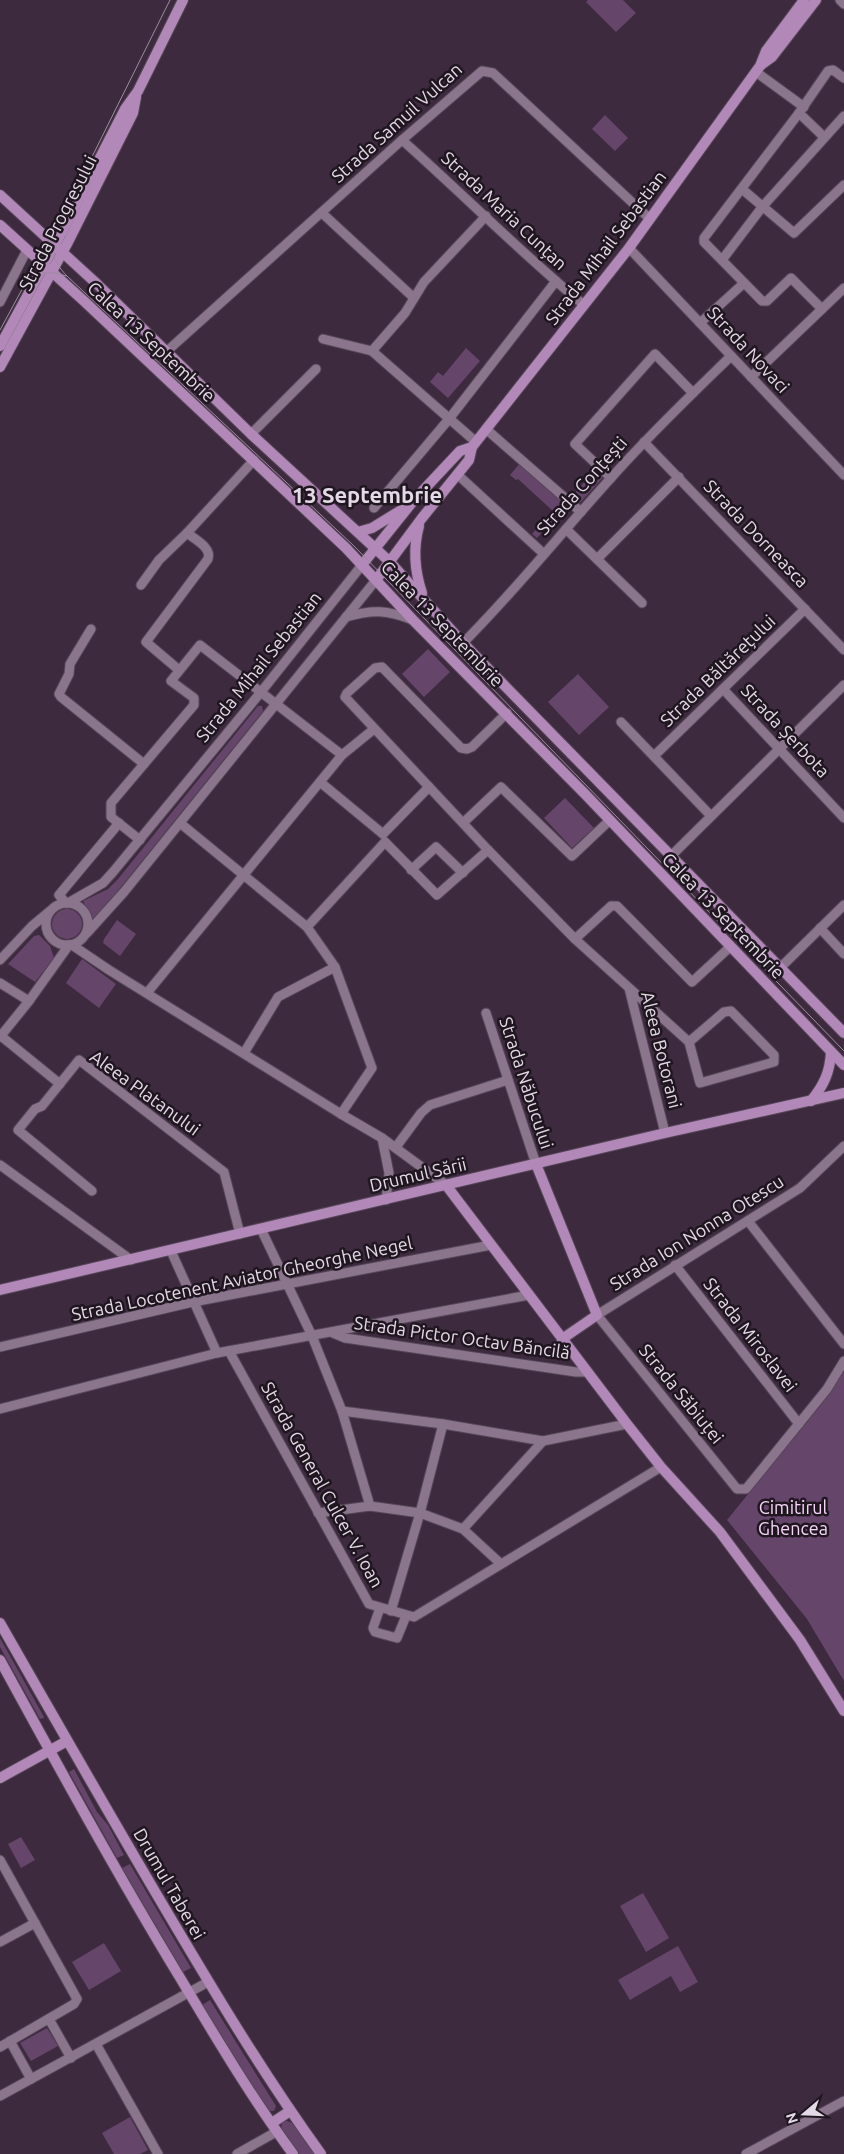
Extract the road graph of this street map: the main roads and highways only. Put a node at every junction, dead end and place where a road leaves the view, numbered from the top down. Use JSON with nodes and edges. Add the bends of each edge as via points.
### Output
{"nodes":[{"id":1,"x":183,"y":0,"type":"edge"},
{"id":2,"x":804,"y":0,"type":"edge"},
{"id":3,"x":816,"y":0,"type":"edge"},
{"id":4,"x":758,"y":69,"type":"junction"},
{"id":5,"x":0,"y":195,"type":"edge"},
{"id":6,"x":0,"y":225,"type":"edge"},
{"id":7,"x":59,"y":249,"type":"junction"},
{"id":8,"x":48,"y":269,"type":"junction"},
{"id":9,"x":0,"y":346,"type":"edge"},
{"id":10,"x":0,"y":367,"type":"edge"},
{"id":11,"x":474,"y":444,"type":"junction"},
{"id":12,"x":414,"y":500,"type":"junction"},
{"id":13,"x":422,"y":518,"type":"junction"},
{"id":14,"x":358,"y":532,"type":"junction"},
{"id":15,"x":376,"y":549,"type":"junction"},
{"id":16,"x":390,"y":562,"type":"junction"},
{"id":17,"x":362,"y":565,"type":"junction"},
{"id":18,"x":376,"y":580,"type":"junction"},
{"id":19,"x":423,"y":597,"type":"junction"},
{"id":20,"x":844,"y":1033,"type":"edge"},
{"id":21,"x":832,"y":1052,"type":"junction"},
{"id":22,"x":844,"y":1065,"type":"edge"},
{"id":23,"x":844,"y":1093,"type":"edge"},
{"id":24,"x":811,"y":1101,"type":"junction"},
{"id":25,"x":536,"y":1164,"type":"junction"},
{"id":26,"x":446,"y":1186,"type":"junction"},
{"id":27,"x":0,"y":1290,"type":"edge"},
{"id":28,"x":562,"y":1339,"type":"junction"},
{"id":29,"x":0,"y":1623,"type":"edge"},
{"id":30,"x":0,"y":1660,"type":"edge"},
{"id":31,"x":844,"y":1711,"type":"edge"},
{"id":32,"x":67,"y":1741,"type":"junction"},
{"id":33,"x":50,"y":1751,"type":"junction"},
{"id":34,"x":0,"y":1778,"type":"edge"},
{"id":35,"x":290,"y":2112,"type":"junction"},
{"id":36,"x":274,"y":2128,"type":"junction"},
{"id":37,"x":293,"y":2154,"type":"edge"},
{"id":38,"x":321,"y":2154,"type":"edge"}],
"edges":[{"from":1,"to":7,"type":"main road","name":"Strada Progresului"},
{"from":2,"to":4,"type":"main road","name":"Strada Mihail Sebastian","via":[[766,51]]},
{"from":3,"to":4,"type":"main road","name":"Strada Mihail Sebastian","via":[[772,57]]},
{"from":4,"to":11,"type":"main road","name":"Strada Mihail Sebastian","via":[[629,248]]},
{"from":5,"to":7,"type":"main road","name":"Calea 13 Septembrie"},
{"from":6,"to":8,"type":"main road","name":"Calea 13 Septembrie"},
{"from":7,"to":8,"type":"main road","name":"Strada Progresului"},
{"from":7,"to":14,"type":"main road","name":"Calea 13 Septembrie"},
{"from":8,"to":9,"type":"main road","name":"Strada Progresului"},
{"from":8,"to":10,"type":"main road","name":"Strada Progresului"},
{"from":8,"to":17,"type":"main road","name":"Calea 13 Septembrie"},
{"from":11,"to":12,"type":"main road","name":"Strada Mihail Sebastian","via":[[460,451]]},
{"from":11,"to":13,"type":"main road","name":"Strada Mihail Sebastian","via":[[469,460]]},
{"from":12,"to":14,"type":"main road","via":[[378,526]]},
{"from":12,"to":15,"type":"main road","name":"Strada Mihail Sebastian"},
{"from":13,"to":16,"type":"main road","name":"Strada Mihail Sebastian"},
{"from":13,"to":19,"type":"main road","via":[[416,542],[416,564]]},
{"from":14,"to":15,"type":"main road","name":"Calea 13 Septembrie"},
{"from":15,"to":16,"type":"main road","name":"Calea 13 Septembrie"},
{"from":15,"to":17,"type":"main road","name":"Strada Mihail Sebastian"},
{"from":16,"to":18,"type":"main road","name":"Strada Mihail Sebastian"},
{"from":16,"to":19,"type":"main road","name":"Calea 13 Septembrie"},
{"from":17,"to":18,"type":"main road","name":"Calea 13 Septembrie"},
{"from":18,"to":21,"type":"main road","name":"Calea 13 Septembrie"},
{"from":19,"to":20,"type":"main road","name":"Calea 13 Septembrie"},
{"from":21,"to":22,"type":"main road","name":"Calea 13 Septembrie"},
{"from":21,"to":24,"type":"main road","via":[[824,1085]]},
{"from":23,"to":24,"type":"main road","name":"Drumul Sării"},
{"from":24,"to":25,"type":"main road","name":"Drumul Sării"},
{"from":25,"to":26,"type":"main road","name":"Drumul Sării"},
{"from":25,"to":28,"type":"main road","name":"Strada Ion Nonna Otescu","via":[[597,1315]]},
{"from":26,"to":27,"type":"main road","name":"Drumul Sării"},
{"from":26,"to":28,"type":"main road"},
{"from":28,"to":31,"type":"main road","via":[[662,1468],[720,1532],[780,1612]]},
{"from":29,"to":32,"type":"main road","name":"Drumul Taberei"},
{"from":30,"to":33,"type":"main road"},
{"from":32,"to":33,"type":"main road"},
{"from":32,"to":35,"type":"main road","name":"Drumul Taberei","via":[[208,1982]]},
{"from":33,"to":34,"type":"main road"},
{"from":33,"to":36,"type":"main road","via":[[119,1876]]},
{"from":35,"to":36,"type":"main road"},
{"from":35,"to":38,"type":"main road","name":"Drumul Taberei"},
{"from":36,"to":37,"type":"main road"}]}
